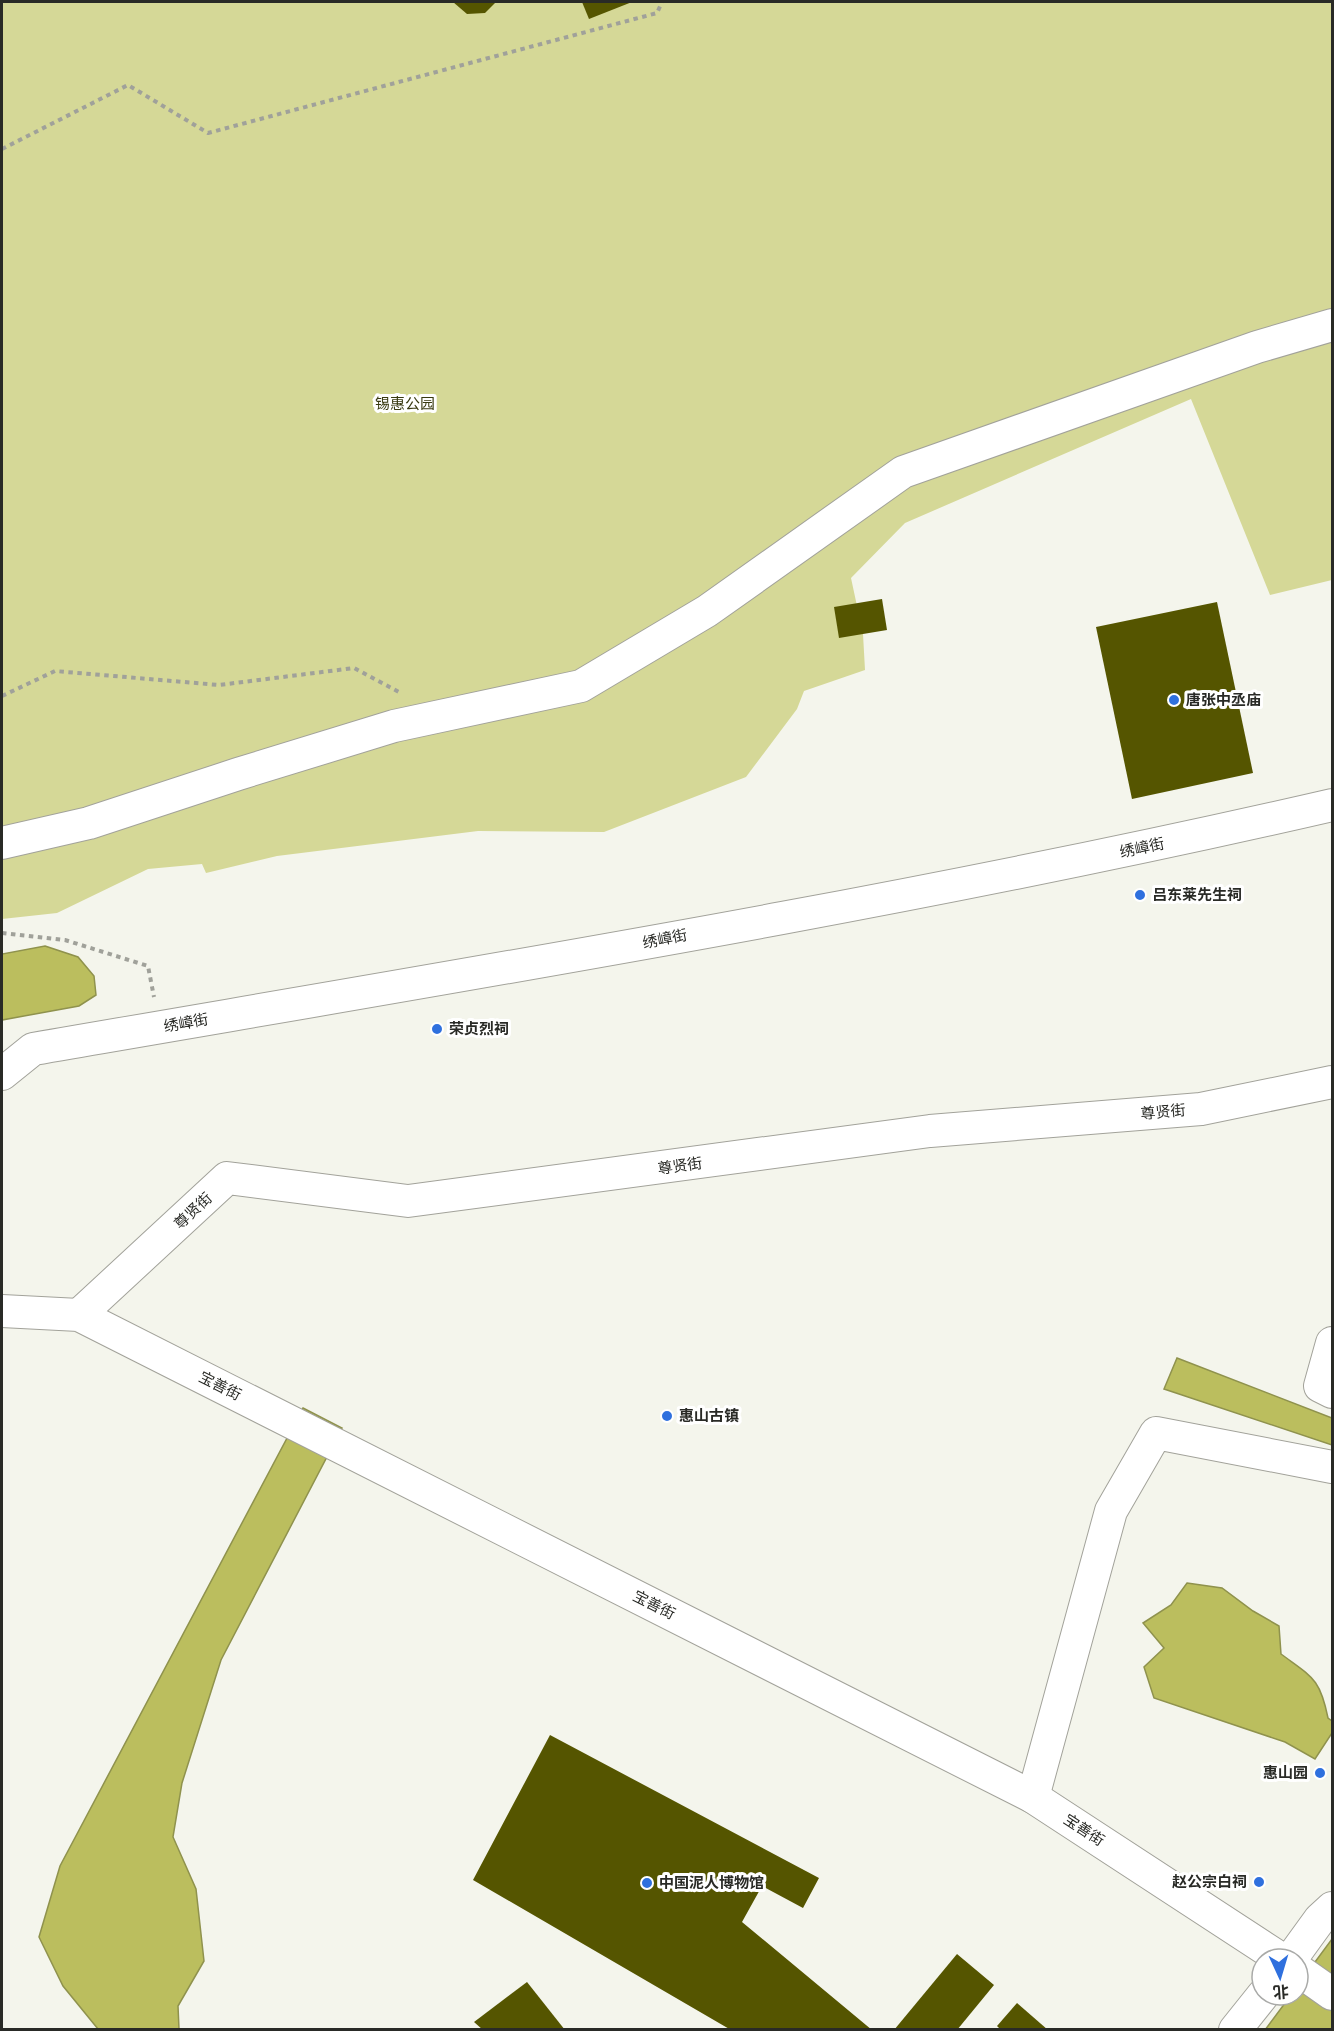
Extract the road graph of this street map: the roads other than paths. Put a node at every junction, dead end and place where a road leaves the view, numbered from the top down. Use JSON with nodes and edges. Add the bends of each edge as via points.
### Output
{"nodes":[{"id":1,"x":1332,"y":325,"type":"edge"},
{"id":2,"x":1332,"y":805,"type":"edge"},
{"id":3,"x":2,"y":843,"type":"edge"},
{"id":4,"x":2,"y":1074,"type":"edge"},
{"id":5,"x":1332,"y":1082,"type":"edge"},
{"id":6,"x":2,"y":1311,"type":"edge"},
{"id":7,"x":80,"y":1315,"type":"junction"},
{"id":8,"x":1332,"y":1343,"type":"edge"},
{"id":9,"x":1326,"y":1389,"type":"edge"},
{"id":10,"x":1332,"y":1467,"type":"edge"},
{"id":11,"x":1033,"y":1797,"type":"junction"},
{"id":12,"x":1332,"y":1908,"type":"edge"},
{"id":13,"x":1263,"y":1947,"type":"edge"},
{"id":14,"x":1300,"y":1947,"type":"edge"},
{"id":15,"x":1310,"y":1978,"type":"edge"},
{"id":16,"x":1332,"y":1994,"type":"edge"},
{"id":17,"x":1253,"y":2007,"type":"edge"},
{"id":18,"x":1235,"y":2030,"type":"edge"}],
"edges":[{"from":1,"to":3,"type":"street","via":[[1257,347],[903,472],[707,611],[581,686],[394,726],[89,823]]},
{"from":2,"to":4,"type":"street","name":"绣嶂街","via":[[1116,854],[636,944],[33,1049]]},
{"from":5,"to":7,"type":"street","name":"尊贤街","via":[[1201,1109],[930,1131],[408,1201],[228,1178]]},
{"from":6,"to":7,"type":"street","name":"宝善街"},
{"from":7,"to":11,"type":"street","name":"宝善街"},
{"from":8,"to":9,"type":"street"},
{"from":10,"to":11,"type":"street","via":[[1156,1433],[1111,1511]]},
{"from":11,"to":13,"type":"street","name":"宝善街"},
{"from":12,"to":14,"type":"street"},
{"from":15,"to":16,"type":"street"},
{"from":17,"to":18,"type":"street"}]}
